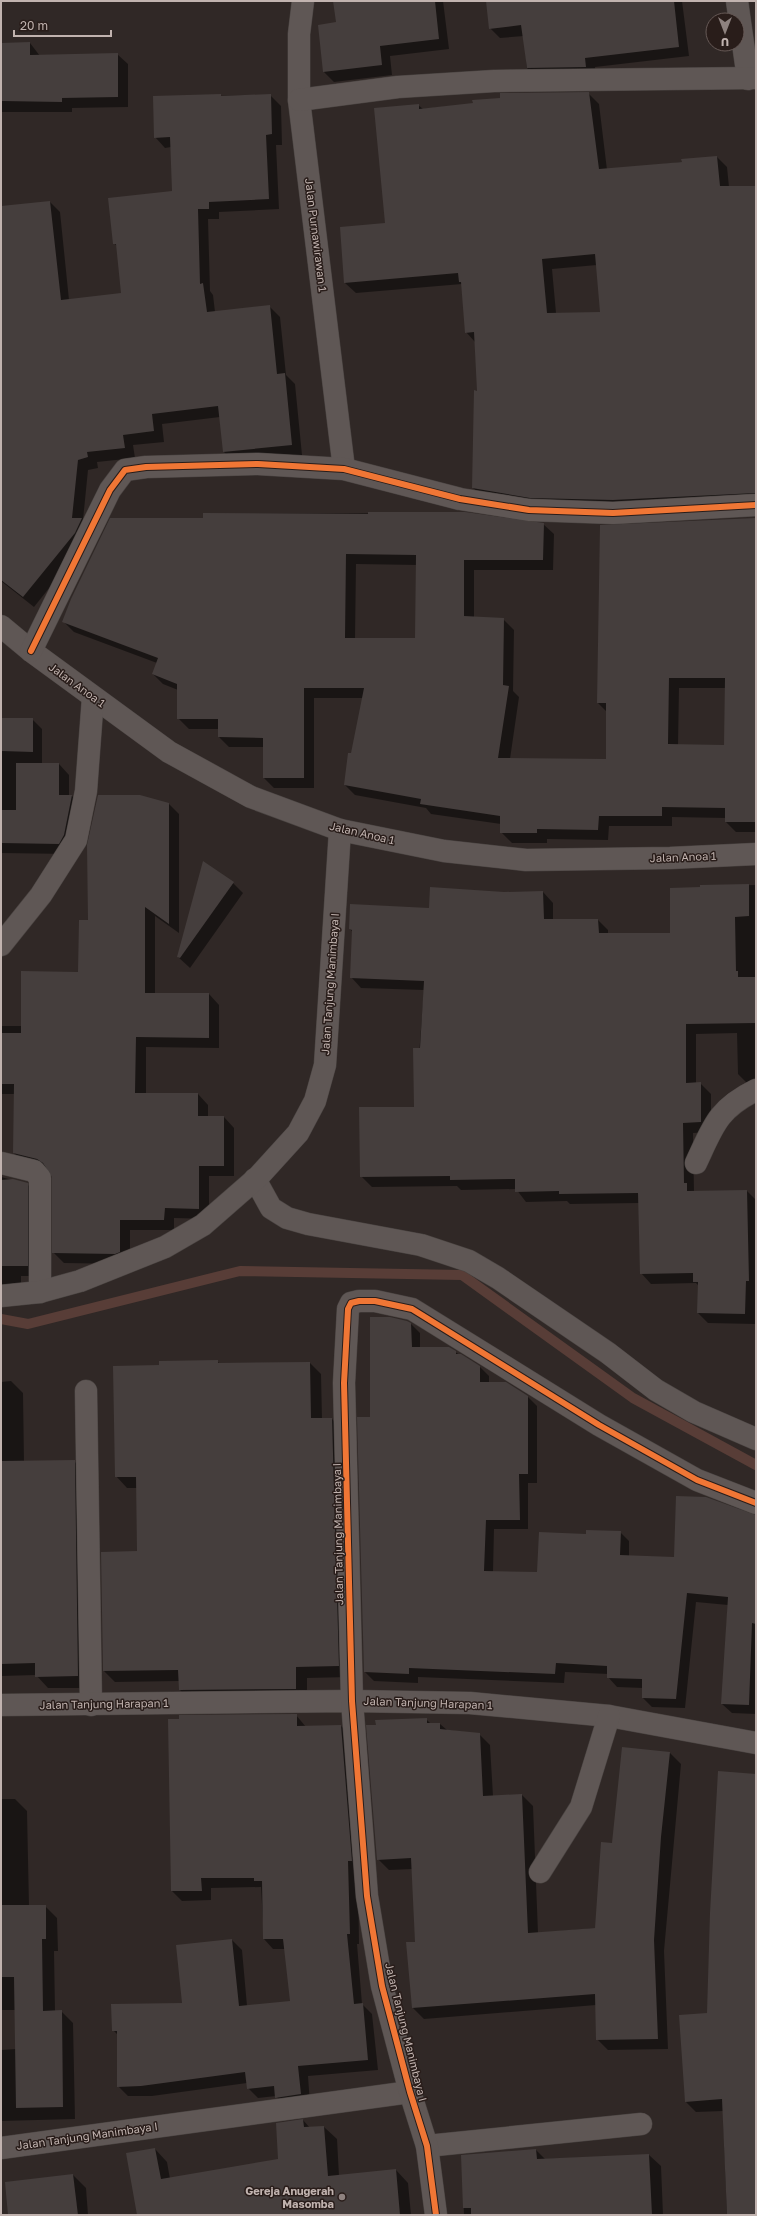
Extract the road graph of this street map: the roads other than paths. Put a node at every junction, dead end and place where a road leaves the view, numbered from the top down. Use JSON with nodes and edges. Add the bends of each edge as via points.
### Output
{"nodes":[{"id":1,"x":303,"y":1,"type":"edge"},
{"id":2,"x":737,"y":1,"type":"edge"},
{"id":3,"x":752,"y":79,"type":"edge"},
{"id":4,"x":299,"y":100,"type":"junction"},
{"id":5,"x":344,"y":469,"type":"junction"},
{"id":6,"x":756,"y":506,"type":"edge"},
{"id":7,"x":1,"y":626,"type":"edge"},
{"id":8,"x":31,"y":651,"type":"junction"},
{"id":9,"x":93,"y":697,"type":"junction"},
{"id":10,"x":340,"y":830,"type":"junction"},
{"id":11,"x":756,"y":854,"type":"edge"},
{"id":12,"x":1,"y":945,"type":"edge"},
{"id":13,"x":756,"y":1090,"type":"edge"},
{"id":14,"x":1,"y":1163,"type":"edge"},
{"id":15,"x":696,"y":1163,"type":"dead end"},
{"id":16,"x":255,"y":1179,"type":"junction"},
{"id":17,"x":40,"y":1292,"type":"junction"},
{"id":18,"x":1,"y":1296,"type":"edge"},
{"id":19,"x":86,"y":1391,"type":"dead end"},
{"id":20,"x":756,"y":1439,"type":"edge"},
{"id":21,"x":756,"y":1503,"type":"edge"},
{"id":22,"x":352,"y":1701,"type":"junction"},
{"id":23,"x":1,"y":1705,"type":"edge"},
{"id":24,"x":91,"y":1705,"type":"junction"},
{"id":25,"x":609,"y":1716,"type":"junction"},
{"id":26,"x":756,"y":1743,"type":"edge"},
{"id":27,"x":540,"y":1872,"type":"dead end"},
{"id":28,"x":410,"y":2092,"type":"junction"},
{"id":29,"x":641,"y":2124,"type":"dead end"},
{"id":30,"x":427,"y":2146,"type":"junction"},
{"id":31,"x":1,"y":2148,"type":"edge"},
{"id":32,"x":436,"y":2215,"type":"edge"}],
"edges":[{"from":1,"to":4,"type":"street","name":"Jalan Purnawirawan 1","via":[[299,34]]},
{"from":2,"to":3,"type":"street"},
{"from":3,"to":4,"type":"street","via":[[494,81],[398,86]]},
{"from":4,"to":5,"type":"street","name":"Jalan Purnawirawan 1"},
{"from":5,"to":6,"type":"street","via":[[460,499],[529,510],[613,513]]},
{"from":5,"to":8,"type":"street","via":[[258,464],[146,467],[125,470],[110,490]]},
{"from":7,"to":8,"type":"street","name":"Jalan Anoa 1"},
{"from":8,"to":9,"type":"street","name":"Jalan Anoa 1"},
{"from":9,"to":10,"type":"street","name":"Jalan Anoa 1","via":[[169,752],[251,797]]},
{"from":9,"to":12,"type":"street","via":[[86,791],[76,840],[41,895]]},
{"from":10,"to":11,"type":"street","name":"Jalan Anoa 1","via":[[444,851],[526,860]]},
{"from":10,"to":16,"type":"street","name":"Jalan Tanjung Manimbaya I","via":[[325,1065],[315,1101],[298,1133]]},
{"from":13,"to":15,"type":"street","via":[[732,1104],[717,1119]]},
{"from":14,"to":17,"type":"street","via":[[34,1171],[40,1178]]},
{"from":16,"to":17,"type":"street","name":"Jalan Tanjung Manimbaya I","via":[[203,1225],[165,1247],[80,1281]]},
{"from":16,"to":20,"type":"street","via":[[271,1208],[288,1218],[421,1245],[469,1261],[498,1278],[656,1390],[694,1412]]},
{"from":17,"to":18,"type":"street","name":"Jalan Tanjung Manimbaya I"},
{"from":19,"to":24,"type":"street"},
{"from":21,"to":22,"type":"street","name":"Jalan Tanjung Manimbaya I","via":[[697,1480],[599,1425],[412,1309],[375,1301],[351,1303],[346,1316],[344,1383]]},
{"from":22,"to":24,"type":"street","name":"Jalan Tanjung Harapan 1"},
{"from":22,"to":25,"type":"street","name":"Jalan Tanjung Harapan 1","via":[[470,1703]]},
{"from":22,"to":28,"type":"street","name":"Jalan Tanjung Manimbaya I","via":[[367,1896],[382,1986]]},
{"from":23,"to":24,"type":"street","name":"Jalan Tanjung Harapan 1"},
{"from":25,"to":26,"type":"street","name":"Jalan Tanjung Harapan 1"},
{"from":25,"to":27,"type":"street","via":[[582,1807]]},
{"from":28,"to":30,"type":"street","name":"Jalan Tanjung Manimbaya I"},
{"from":28,"to":31,"type":"street","name":"Jalan Tanjung Manimbaya I"},
{"from":29,"to":30,"type":"street"},
{"from":30,"to":32,"type":"street","name":"Jalan Tanjung Manimbaya I"}]}
